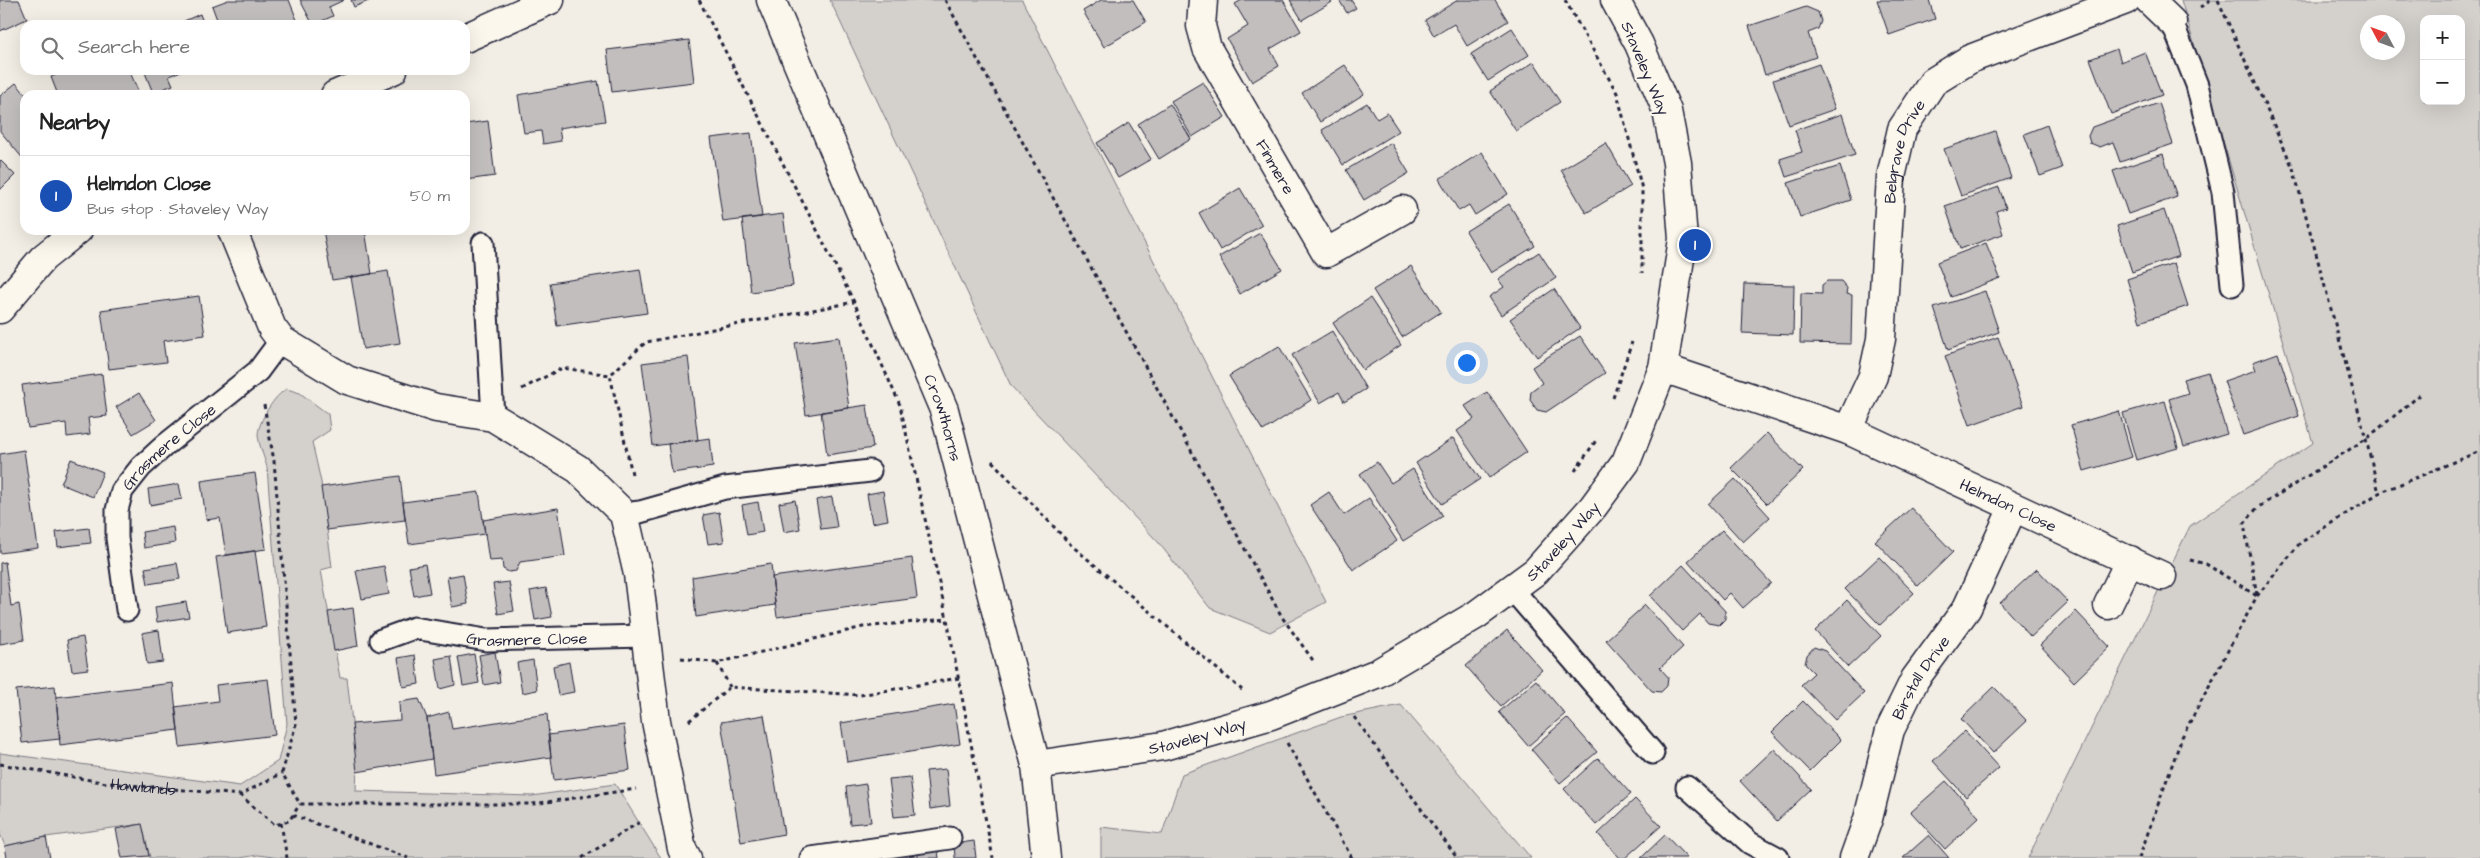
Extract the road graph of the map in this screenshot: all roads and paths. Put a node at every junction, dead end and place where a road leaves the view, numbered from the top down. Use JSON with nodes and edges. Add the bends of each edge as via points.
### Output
{"nodes":[{"id":1,"x":550,"y":0,"type":"edge"},
{"id":2,"x":699,"y":0,"type":"edge"},
{"id":3,"x":771,"y":0,"type":"edge"},
{"id":4,"x":945,"y":0,"type":"edge"},
{"id":5,"x":1203,"y":0,"type":"edge"},
{"id":6,"x":1565,"y":0,"type":"edge"},
{"id":7,"x":1615,"y":0,"type":"edge"},
{"id":8,"x":2126,"y":0,"type":"edge"},
{"id":9,"x":2149,"y":0,"type":"edge"},
{"id":10,"x":2218,"y":0,"type":"edge"},
{"id":11,"x":502,"y":10,"type":"edge"},
{"id":12,"x":2172,"y":22,"type":"joint"},
{"id":13,"x":470,"y":34,"type":"edge"},
{"id":14,"x":381,"y":75,"type":"edge"},
{"id":15,"x":346,"y":90,"type":"edge"},
{"id":16,"x":1402,"y":210,"type":"dead end"},
{"id":17,"x":72,"y":235,"type":"edge"},
{"id":18,"x":234,"y":235,"type":"edge"},
{"id":19,"x":483,"y":244,"type":"dead end"},
{"id":20,"x":1642,"y":282,"type":"dead end"},
{"id":21,"x":2232,"y":285,"type":"dead end"},
{"id":22,"x":854,"y":302,"type":"junction"},
{"id":23,"x":0,"y":309,"type":"edge"},
{"id":24,"x":1634,"y":336,"type":"dead end"},
{"id":25,"x":281,"y":340,"type":"junction"},
{"id":26,"x":1663,"y":368,"type":"junction"},
{"id":27,"x":258,"y":371,"type":"junction"},
{"id":28,"x":610,"y":375,"type":"junction"},
{"id":29,"x":2420,"y":395,"type":"dead end"},
{"id":30,"x":1610,"y":407,"type":"dead end"},
{"id":31,"x":493,"y":411,"type":"junction"},
{"id":32,"x":1848,"y":430,"type":"junction"},
{"id":33,"x":1601,"y":433,"type":"dead end"},
{"id":34,"x":2366,"y":439,"type":"junction"},
{"id":35,"x":2480,"y":451,"type":"edge"},
{"id":36,"x":990,"y":460,"type":"dead end"},
{"id":37,"x":870,"y":471,"type":"dead end"},
{"id":38,"x":1574,"y":473,"type":"dead end"},
{"id":39,"x":2378,"y":493,"type":"junction"},
{"id":40,"x":2013,"y":508,"type":"junction"},
{"id":41,"x":632,"y":513,"type":"junction"},
{"id":42,"x":2130,"y":560,"type":"junction"},
{"id":43,"x":2162,"y":576,"type":"joint"},
{"id":44,"x":1512,"y":589,"type":"junction"},
{"id":45,"x":2258,"y":596,"type":"junction"},
{"id":46,"x":2108,"y":605,"type":"dead end"},
{"id":47,"x":127,"y":610,"type":"dead end"},
{"id":48,"x":947,"y":619,"type":"junction"},
{"id":49,"x":381,"y":640,"type":"dead end"},
{"id":50,"x":646,"y":645,"type":"junction"},
{"id":51,"x":718,"y":663,"type":"junction"},
{"id":52,"x":959,"y":678,"type":"junction"},
{"id":53,"x":730,"y":687,"type":"junction"},
{"id":54,"x":1335,"y":691,"type":"junction"},
{"id":55,"x":1271,"y":715,"type":"junction"},
{"id":56,"x":661,"y":745,"type":"junction"},
{"id":57,"x":1653,"y":753,"type":"dead end"},
{"id":58,"x":0,"y":764,"type":"edge"},
{"id":59,"x":1036,"y":765,"type":"junction"},
{"id":60,"x":282,"y":773,"type":"junction"},
{"id":61,"x":1687,"y":787,"type":"dead end"},
{"id":62,"x":671,"y":793,"type":"junction"},
{"id":63,"x":240,"y":795,"type":"junction"},
{"id":64,"x":300,"y":804,"type":"junction"},
{"id":65,"x":293,"y":815,"type":"junction"},
{"id":66,"x":280,"y":823,"type":"junction"},
{"id":67,"x":950,"y":838,"type":"dead end"},
{"id":68,"x":287,"y":858,"type":"edge"},
{"id":69,"x":408,"y":858,"type":"edge"},
{"id":70,"x":582,"y":858,"type":"edge"},
{"id":71,"x":687,"y":858,"type":"edge"},
{"id":72,"x":812,"y":858,"type":"edge"},
{"id":73,"x":993,"y":858,"type":"edge"},
{"id":74,"x":1046,"y":858,"type":"edge"},
{"id":75,"x":1352,"y":858,"type":"edge"},
{"id":76,"x":1457,"y":858,"type":"edge"},
{"id":77,"x":1778,"y":858,"type":"edge"},
{"id":78,"x":1854,"y":858,"type":"edge"},
{"id":79,"x":2139,"y":858,"type":"edge"}],
"edges":[{"from":1,"to":11,"type":"street"},
{"from":2,"to":22,"type":"path"},
{"from":3,"to":59,"type":"street","name":"Crowthorns","via":[[944,410]]},
{"from":4,"to":54,"type":"path","via":[[1282,617]]},
{"from":5,"to":16,"type":"street","name":"Finmere","via":[[1202,26],[1207,48],[1326,252]]},
{"from":6,"to":20,"type":"path","via":[[1617,93],[1642,189]]},
{"from":7,"to":26,"type":"street","name":"Staveley Way","via":[[1639,44],[1667,111],[1677,163],[1684,239]]},
{"from":8,"to":32,"type":"street","name":"Belgrave Drive","via":[[1970,59],[1932,82],[1902,130],[1891,177],[1882,339],[1872,376]]},
{"from":9,"to":12,"type":"street"},
{"from":10,"to":34,"type":"path","via":[[2293,168]]},
{"from":11,"to":13,"type":"street"},
{"from":12,"to":21,"type":"lane","via":[[2196,85],[2223,192]]},
{"from":14,"to":15,"type":"street"},
{"from":17,"to":23,"type":"street","via":[[43,258]]},
{"from":18,"to":25,"type":"street","via":[[272,328]]},
{"from":19,"to":31,"type":"lane"},
{"from":22,"to":28,"type":"path","via":[[646,342]]},
{"from":22,"to":48,"type":"path","via":[[900,404]]},
{"from":24,"to":30,"type":"path"},
{"from":25,"to":27,"type":"lane","name":"Grasmere Close"},
{"from":25,"to":31,"type":"street","via":[[347,380],[436,408]]},
{"from":26,"to":32,"type":"street","name":"Helmdon Close"},
{"from":26,"to":44,"type":"street","name":"Staveley Way","via":[[1626,462],[1593,507],[1536,571]]},
{"from":27,"to":47,"type":"lane","name":"Grasmere Close","via":[[164,446],[122,491],[117,510],[117,538]]},
{"from":27,"to":60,"type":"path","via":[[274,461],[296,724]]},
{"from":28,"to":31,"type":"path","via":[[562,368]]},
{"from":28,"to":41,"type":"path"},
{"from":29,"to":34,"type":"path"},
{"from":31,"to":41,"type":"street","via":[[578,468]]},
{"from":32,"to":40,"type":"street","name":"Helmdon Close"},
{"from":33,"to":38,"type":"path"},
{"from":34,"to":39,"type":"path"},
{"from":34,"to":45,"type":"path","via":[[2257,508],[2244,524]]},
{"from":35,"to":39,"type":"path"},
{"from":36,"to":55,"type":"path","via":[[1071,545]]},
{"from":37,"to":41,"type":"lane","via":[[725,488]]},
{"from":39,"to":45,"type":"path","via":[[2300,543]]},
{"from":40,"to":42,"type":"street","name":"Helmdon Close"},
{"from":40,"to":78,"type":"street","name":"Birstall Drive","via":[[1967,608],[1915,679],[1890,730],[1868,819]]},
{"from":41,"to":50,"type":"street"},
{"from":42,"to":43,"type":"street","name":"Helmdon Close"},
{"from":42,"to":46,"type":"street"},
{"from":43,"to":45,"type":"path","via":[[2175,556],[2206,564]]},
{"from":44,"to":54,"type":"street","name":"Staveley Way","via":[[1407,658]]},
{"from":44,"to":57,"type":"lane"},
{"from":45,"to":79,"type":"path","via":[[2182,738]]},
{"from":48,"to":51,"type":"path","via":[[863,628]]},
{"from":48,"to":52,"type":"path"},
{"from":49,"to":50,"type":"lane","name":"Grasmere Close","via":[[414,628],[486,640]]},
{"from":50,"to":51,"type":"path"},
{"from":50,"to":56,"type":"street"},
{"from":51,"to":53,"type":"path"},
{"from":52,"to":53,"type":"path","via":[[860,695]]},
{"from":52,"to":73,"type":"path"},
{"from":53,"to":56,"type":"path"},
{"from":54,"to":55,"type":"street","name":"Staveley Way"},
{"from":54,"to":76,"type":"path"},
{"from":55,"to":59,"type":"street","name":"Staveley Way","via":[[1163,746]]},
{"from":55,"to":75,"type":"path"},
{"from":56,"to":62,"type":"street"},
{"from":58,"to":63,"type":"path","name":"Hawlands","via":[[107,783]]},
{"from":59,"to":74,"type":"street","name":"Crowthorns"},
{"from":60,"to":63,"type":"path"},
{"from":60,"to":64,"type":"path"},
{"from":61,"to":77,"type":"lane","via":[[1750,843]]},
{"from":62,"to":64,"type":"path","via":[[533,804]]},
{"from":62,"to":70,"type":"path"},
{"from":62,"to":71,"type":"street","via":[[682,849]]},
{"from":63,"to":66,"type":"path","via":[[275,825]]},
{"from":64,"to":65,"type":"path"},
{"from":65,"to":66,"type":"path","via":[[289,821]]},
{"from":65,"to":69,"type":"path"},
{"from":66,"to":68,"type":"path"},
{"from":67,"to":72,"type":"lane"}]}
